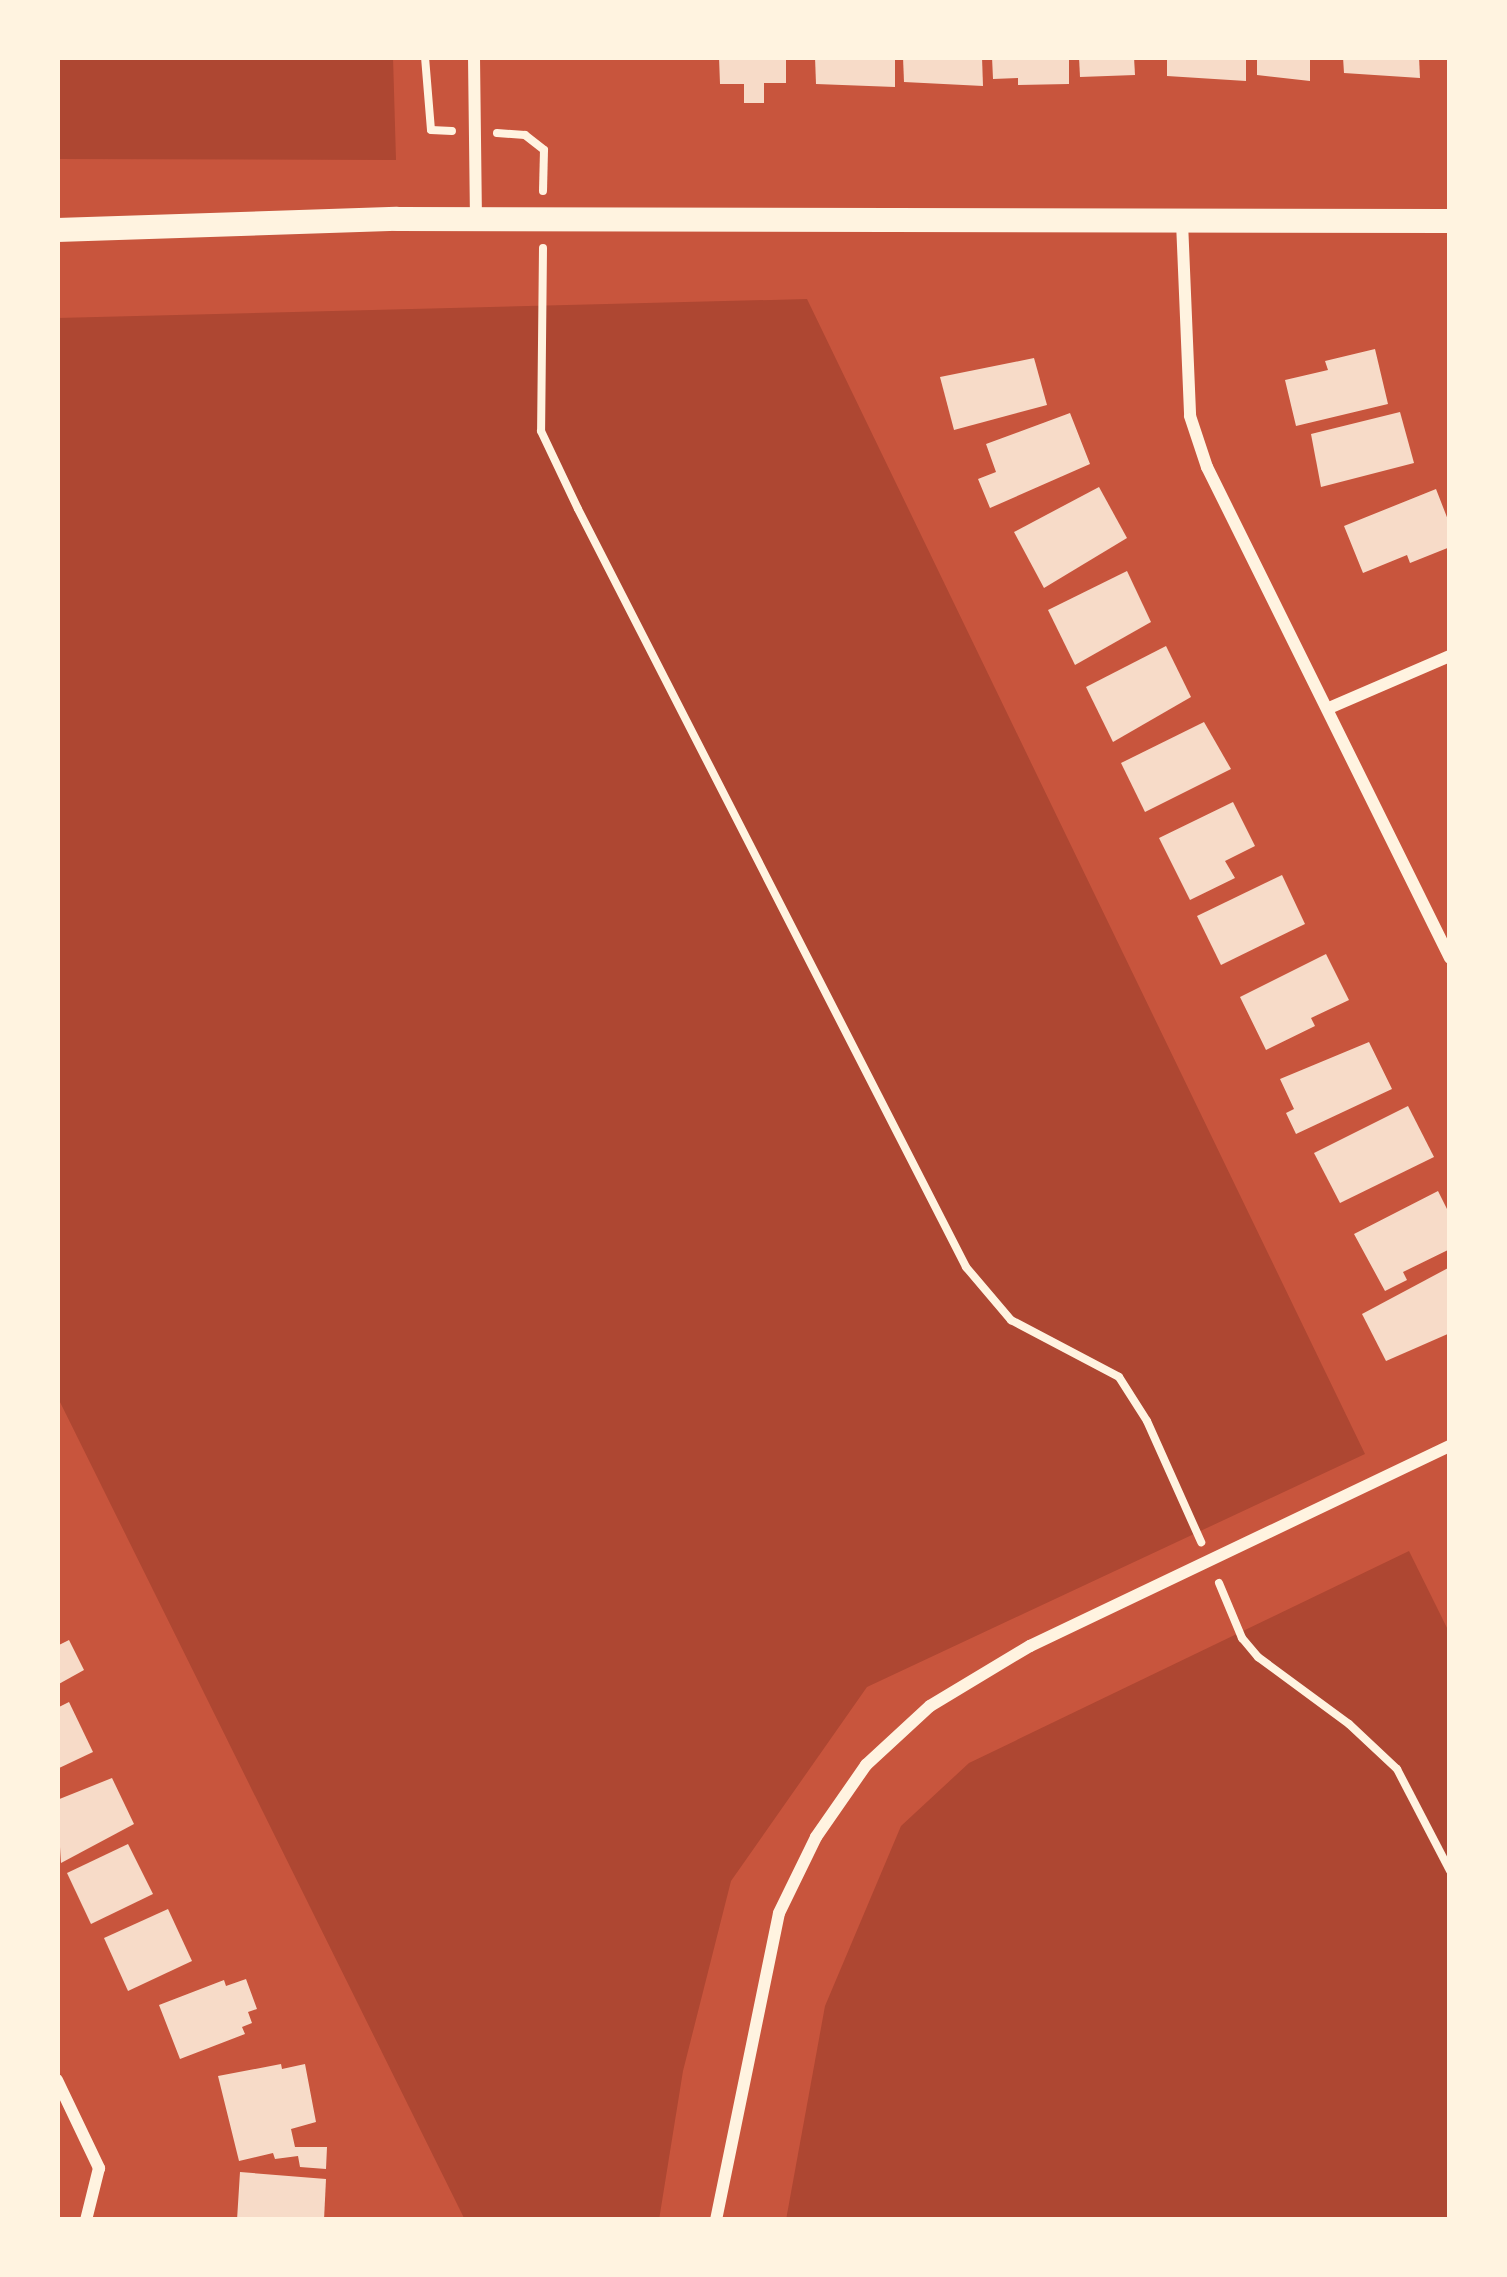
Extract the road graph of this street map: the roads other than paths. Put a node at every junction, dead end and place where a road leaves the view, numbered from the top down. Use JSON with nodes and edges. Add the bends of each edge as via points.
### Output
{"nodes":[{"id":1,"x":474,"y":57,"type":"edge"},
{"id":2,"x":1182,"y":220,"type":"junction"},
{"id":3,"x":1450,"y":220,"type":"edge"},
{"id":4,"x":476,"y":221,"type":"junction"},
{"id":5,"x":57,"y":230,"type":"edge"},
{"id":6,"x":1450,"y":656,"type":"edge"},
{"id":7,"x":1329,"y":708,"type":"junction"},
{"id":8,"x":1450,"y":958,"type":"edge"},
{"id":9,"x":1450,"y":1446,"type":"edge"},
{"id":10,"x":57,"y":2080,"type":"edge"},
{"id":11,"x":86,"y":2220,"type":"edge"},
{"id":12,"x":716,"y":2220,"type":"edge"}],
"edges":[{"from":1,"to":4,"type":"street"},
{"from":2,"to":3,"type":"main road"},
{"from":2,"to":4,"type":"main road"},
{"from":2,"to":7,"type":"street","via":[[1190,416],[1228,516]]},
{"from":4,"to":5,"type":"main road"},
{"from":6,"to":7,"type":"street"},
{"from":7,"to":8,"type":"street"},
{"from":9,"to":12,"type":"street","via":[[1030,1646],[930,1706],[866,1765],[816,1837],[779,1913]]},
{"from":10,"to":11,"type":"street","via":[[99,2168]]}]}
